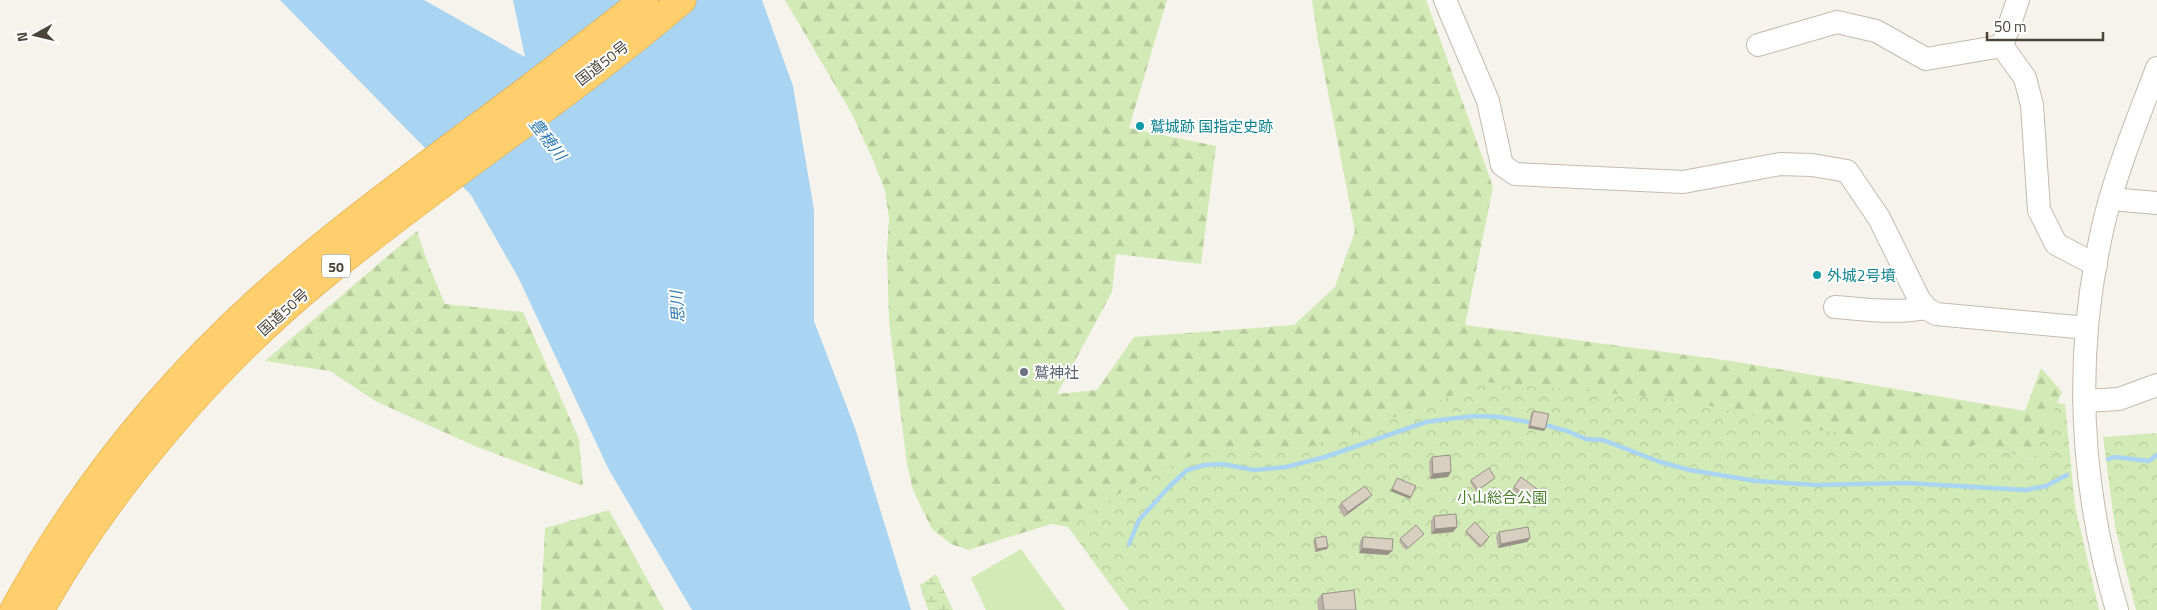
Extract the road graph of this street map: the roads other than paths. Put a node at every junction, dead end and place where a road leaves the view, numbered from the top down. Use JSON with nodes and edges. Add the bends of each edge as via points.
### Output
{"nodes":[{"id":1,"x":644,"y":0,"type":"edge"},
{"id":2,"x":682,"y":0,"type":"edge"},
{"id":3,"x":1445,"y":0,"type":"edge"},
{"id":4,"x":2018,"y":0,"type":"edge"},
{"id":5,"x":1758,"y":45,"type":"dead end"},
{"id":6,"x":2002,"y":46,"type":"junction"},
{"id":7,"x":2157,"y":68,"type":"edge"},
{"id":8,"x":2111,"y":199,"type":"junction"},
{"id":9,"x":2157,"y":203,"type":"edge"},
{"id":10,"x":2096,"y":265,"type":"junction"},
{"id":11,"x":1835,"y":307,"type":"dead end"},
{"id":12,"x":1926,"y":308,"type":"junction"},
{"id":13,"x":2087,"y":328,"type":"junction"},
{"id":14,"x":2157,"y":386,"type":"edge"},
{"id":15,"x":2084,"y":401,"type":"junction"},
{"id":16,"x":50,"y":547,"type":"junction"},
{"id":17,"x":44,"y":604,"type":"edge"},
{"id":18,"x":3,"y":610,"type":"edge"},
{"id":19,"x":14,"y":610,"type":"edge"},
{"id":20,"x":2117,"y":610,"type":"edge"}],
"edges":[{"from":1,"to":16,"type":"highway","name":"国道50号","number":"50","via":[[381,199],[256,303],[162,400],[106,467]]},
{"from":2,"to":17,"type":"highway","name":"国道50号","number":"50","via":[[402,214],[271,322],[146,454],[104,511]]},
{"from":3,"to":12,"type":"street","via":[[1488,101],[1502,165],[1515,174],[1683,182],[1780,164],[1847,171],[1879,218]]},
{"from":4,"to":6,"type":"street"},
{"from":5,"to":6,"type":"street","via":[[1837,22],[1876,31],[1926,59]]},
{"from":6,"to":10,"type":"street","via":[[2025,78],[2032,105],[2039,210],[2056,244]]},
{"from":7,"to":8,"type":"street"},
{"from":8,"to":9,"type":"street"},
{"from":8,"to":10,"type":"street"},
{"from":10,"to":13,"type":"street"},
{"from":11,"to":12,"type":"street","via":[[1895,311]]},
{"from":12,"to":13,"type":"street","via":[[1936,314]]},
{"from":13,"to":15,"type":"street"},
{"from":14,"to":15,"type":"street","via":[[2119,399]]},
{"from":15,"to":20,"type":"street","via":[[2093,509]]},
{"from":16,"to":18,"type":"highway"},
{"from":16,"to":19,"type":"highway","name":"国道50号","number":"50"}]}
